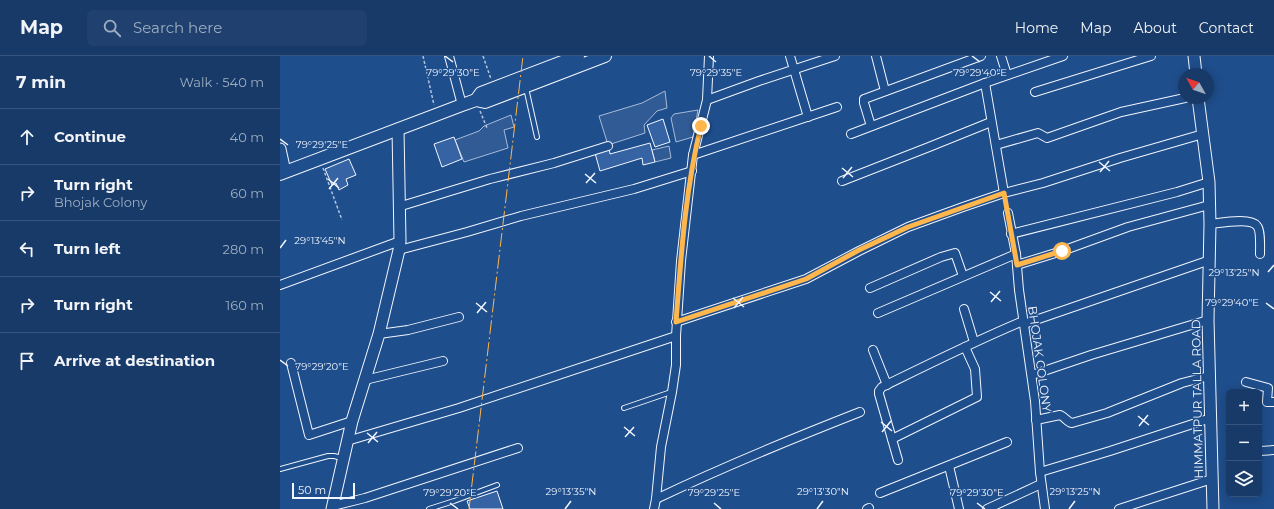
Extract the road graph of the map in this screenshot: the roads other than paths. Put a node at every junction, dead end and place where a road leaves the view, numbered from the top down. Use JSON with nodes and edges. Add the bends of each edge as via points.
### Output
{"nodes":[{"id":1,"x":450,"y":56,"type":"edge"},
{"id":2,"x":578,"y":56,"type":"edge"},
{"id":3,"x":605,"y":56,"type":"edge"},
{"id":4,"x":709,"y":56,"type":"edge"},
{"id":5,"x":790,"y":56,"type":"edge"},
{"id":6,"x":835,"y":56,"type":"edge"},
{"id":7,"x":876,"y":56,"type":"edge"},
{"id":8,"x":981,"y":56,"type":"edge"},
{"id":9,"x":1001,"y":56,"type":"edge"},
{"id":10,"x":1063,"y":56,"type":"edge"},
{"id":11,"x":1150,"y":56,"type":"edge"},
{"id":12,"x":1194,"y":56,"type":"edge"},
{"id":13,"x":1195,"y":68,"type":"edge"},
{"id":14,"x":793,"y":69,"type":"junction"},
{"id":15,"x":1007,"y":75,"type":"junction"},
{"id":16,"x":985,"y":83,"type":"junction"},
{"id":17,"x":525,"y":86,"type":"junction"},
{"id":18,"x":885,"y":91,"type":"junction"},
{"id":19,"x":1034,"y":92,"type":"dead end"},
{"id":20,"x":476,"y":100,"type":"junction"},
{"id":21,"x":707,"y":100,"type":"junction"},
{"id":22,"x":1178,"y":100,"type":"edge"},
{"id":23,"x":1199,"y":104,"type":"edge"},
{"id":24,"x":462,"y":105,"type":"junction"},
{"id":25,"x":837,"y":107,"type":"dead end"},
{"id":26,"x":808,"y":117,"type":"junction"},
{"id":27,"x":991,"y":122,"type":"junction"},
{"id":28,"x":870,"y":126,"type":"junction"},
{"id":29,"x":398,"y":129,"type":"junction"},
{"id":30,"x":852,"y":134,"type":"dead end"},
{"id":31,"x":1203,"y":134,"type":"junction"},
{"id":32,"x":537,"y":137,"type":"dead end"},
{"id":33,"x":996,"y":145,"type":"junction"},
{"id":34,"x":608,"y":146,"type":"dead end"},
{"id":35,"x":280,"y":149,"type":"edge"},
{"id":36,"x":694,"y":156,"type":"junction"},
{"id":37,"x":692,"y":171,"type":"junction"},
{"id":38,"x":282,"y":173,"type":"edge"},
{"id":39,"x":842,"y":181,"type":"dead end"},
{"id":40,"x":1209,"y":182,"type":"junction"},
{"id":41,"x":1004,"y":193,"type":"junction"},
{"id":42,"x":1210,"y":205,"type":"junction"},
{"id":43,"x":398,"y":207,"type":"junction"},
{"id":44,"x":1008,"y":213,"type":"dead end"},
{"id":45,"x":1210,"y":224,"type":"junction"},
{"id":46,"x":1011,"y":234,"type":"junction"},
{"id":47,"x":399,"y":246,"type":"junction"},
{"id":48,"x":1016,"y":254,"type":"junction"},
{"id":49,"x":1260,"y":254,"type":"dead end"},
{"id":50,"x":1210,"y":260,"type":"junction"},
{"id":51,"x":1017,"y":265,"type":"junction"},
{"id":52,"x":963,"y":276,"type":"junction"},
{"id":53,"x":280,"y":285,"type":"edge"},
{"id":54,"x":870,"y":288,"type":"dead end"},
{"id":55,"x":964,"y":309,"type":"dead end"},
{"id":56,"x":878,"y":313,"type":"dead end"},
{"id":57,"x":458,"y":317,"type":"dead end"},
{"id":58,"x":1208,"y":320,"type":"junction"},
{"id":59,"x":676,"y":322,"type":"junction"},
{"id":60,"x":1023,"y":322,"type":"junction"},
{"id":61,"x":379,"y":334,"type":"junction"},
{"id":62,"x":676,"y":336,"type":"junction"},
{"id":63,"x":974,"y":342,"type":"junction"},
{"id":64,"x":966,"y":347,"type":"junction"},
{"id":65,"x":873,"y":350,"type":"dead end"},
{"id":66,"x":442,"y":361,"type":"dead end"},
{"id":67,"x":291,"y":363,"type":"dead end"},
{"id":68,"x":1032,"y":375,"type":"junction"},
{"id":69,"x":1209,"y":376,"type":"junction"},
{"id":70,"x":365,"y":380,"type":"junction"},
{"id":71,"x":1246,"y":382,"type":"dead end"},
{"id":72,"x":887,"y":385,"type":"junction"},
{"id":73,"x":672,"y":392,"type":"junction"},
{"id":74,"x":1274,"y":402,"type":"edge"},
{"id":75,"x":624,"y":408,"type":"dead end"},
{"id":76,"x":860,"y":412,"type":"dead end"},
{"id":77,"x":1210,"y":418,"type":"junction"},
{"id":78,"x":1036,"y":420,"type":"junction"},
{"id":79,"x":352,"y":421,"type":"junction"},
{"id":80,"x":892,"y":439,"type":"junction"},
{"id":81,"x":347,"y":441,"type":"junction"},
{"id":82,"x":1007,"y":442,"type":"dead end"},
{"id":83,"x":518,"y":448,"type":"dead end"},
{"id":84,"x":1274,"y":450,"type":"edge"},
{"id":85,"x":1262,"y":451,"type":"edge"},
{"id":86,"x":343,"y":458,"type":"junction"},
{"id":87,"x":898,"y":460,"type":"dead end"},
{"id":88,"x":949,"y":466,"type":"junction"},
{"id":89,"x":280,"y":469,"type":"edge"},
{"id":90,"x":1040,"y":472,"type":"junction"},
{"id":91,"x":1212,"y":480,"type":"junction"},
{"id":92,"x":1041,"y":484,"type":"junction"},
{"id":93,"x":497,"y":485,"type":"dead end"},
{"id":94,"x":880,"y":493,"type":"dead end"},
{"id":95,"x":656,"y":499,"type":"junction"},
{"id":96,"x":332,"y":508,"type":"edge"},
{"id":97,"x":429,"y":509,"type":"edge"},
{"id":98,"x":654,"y":509,"type":"edge"},
{"id":99,"x":959,"y":509,"type":"edge"},
{"id":100,"x":989,"y":509,"type":"edge"},
{"id":101,"x":1045,"y":509,"type":"edge"},
{"id":102,"x":1119,"y":509,"type":"edge"},
{"id":103,"x":1213,"y":509,"type":"edge"}],
"edges":[{"from":1,"to":24,"type":"street"},
{"from":2,"to":20,"type":"main road","via":[[481,93]]},
{"from":3,"to":17,"type":"main road"},
{"from":4,"to":21,"type":"street"},
{"from":5,"to":14,"type":"street"},
{"from":6,"to":14,"type":"street"},
{"from":7,"to":18,"type":"street"},
{"from":8,"to":18,"type":"street"},
{"from":9,"to":15,"type":"street"},
{"from":10,"to":15,"type":"street"},
{"from":11,"to":19,"type":"street"},
{"from":12,"to":13,"type":"street"},
{"from":14,"to":21,"type":"street"},
{"from":14,"to":26,"type":"street"},
{"from":15,"to":16,"type":"street"},
{"from":16,"to":27,"type":"street"},
{"from":16,"to":28,"type":"street"},
{"from":17,"to":20,"type":"main road","via":[[485,102]]},
{"from":17,"to":32,"type":"lane"},
{"from":18,"to":28,"type":"street","via":[[864,100]]},
{"from":20,"to":24,"type":"main road"},
{"from":21,"to":36,"type":"street"},
{"from":22,"to":33,"type":"street","via":[[1121,112],[1047,138],[1038,133]]},
{"from":23,"to":31,"type":"street","name":"HIMMATPUR TALLA ROAD"},
{"from":24,"to":29,"type":"main road"},
{"from":25,"to":26,"type":"street"},
{"from":26,"to":36,"type":"street"},
{"from":27,"to":33,"type":"street"},
{"from":27,"to":39,"type":"street"},
{"from":28,"to":30,"type":"street"},
{"from":29,"to":38,"type":"main road"},
{"from":29,"to":43,"type":"street"},
{"from":31,"to":40,"type":"street","name":"HIMMATPUR TALLA ROAD"},
{"from":31,"to":41,"type":"street"},
{"from":33,"to":41,"type":"street"},
{"from":34,"to":43,"type":"street"},
{"from":35,"to":38,"type":"street"},
{"from":36,"to":37,"type":"street"},
{"from":37,"to":47,"type":"street","via":[[634,189],[521,216],[467,232]]},
{"from":37,"to":59,"type":"street","via":[[680,261]]},
{"from":40,"to":42,"type":"street","name":"HIMMATPUR TALLA ROAD"},
{"from":40,"to":46,"type":"street"},
{"from":41,"to":59,"type":"street","via":[[908,227],[806,279]]},
{"from":42,"to":45,"type":"street","name":"HIMMATPUR TALLA ROAD"},
{"from":42,"to":51,"type":"street","via":[[1128,227]]},
{"from":43,"to":47,"type":"street"},
{"from":44,"to":46,"type":"street","name":"BHOJAK COLONY"},
{"from":45,"to":49,"type":"street","via":[[1233,221],[1257,225]]},
{"from":45,"to":50,"type":"street","name":"HIMMATPUR TALLA ROAD"},
{"from":46,"to":48,"type":"street","name":"BHOJAK COLONY"},
{"from":47,"to":53,"type":"street"},
{"from":47,"to":61,"type":"street"},
{"from":48,"to":51,"type":"street","name":"BHOJAK COLONY"},
{"from":48,"to":52,"type":"street"},
{"from":50,"to":58,"type":"street","name":"HIMMATPUR TALLA ROAD"},
{"from":50,"to":60,"type":"street"},
{"from":51,"to":60,"type":"street","name":"BHOJAK COLONY"},
{"from":52,"to":54,"type":"street","via":[[955,253]]},
{"from":52,"to":56,"type":"street"},
{"from":55,"to":63,"type":"street"},
{"from":57,"to":61,"type":"street","via":[[408,330]]},
{"from":58,"to":68,"type":"street"},
{"from":58,"to":69,"type":"street","name":"HIMMATPUR TALLA ROAD"},
{"from":59,"to":62,"type":"street"},
{"from":60,"to":63,"type":"street"},
{"from":60,"to":68,"type":"street","name":"BHOJAK COLONY"},
{"from":61,"to":70,"type":"street"},
{"from":62,"to":73,"type":"street","via":[[676,365]]},
{"from":62,"to":81,"type":"street","via":[[458,408]]},
{"from":63,"to":64,"type":"street"},
{"from":64,"to":72,"type":"street"},
{"from":64,"to":80,"type":"street","via":[[975,369],[977,397]]},
{"from":65,"to":72,"type":"street"},
{"from":66,"to":70,"type":"street"},
{"from":67,"to":79,"type":"street","via":[[309,435]]},
{"from":68,"to":78,"type":"street","name":"BHOJAK COLONY"},
{"from":69,"to":77,"type":"street","name":"HIMMATPUR TALLA ROAD"},
{"from":69,"to":78,"type":"street","via":[[1182,383],[1107,413],[1072,423],[1060,415]]},
{"from":70,"to":79,"type":"street"},
{"from":71,"to":74,"type":"street","via":[[1268,388],[1267,402]]},
{"from":72,"to":80,"type":"street","via":[[879,394]]},
{"from":73,"to":75,"type":"lane"},
{"from":73,"to":95,"type":"street","via":[[661,447]]},
{"from":76,"to":95,"type":"street","via":[[706,475]]},
{"from":77,"to":90,"type":"street"},
{"from":77,"to":91,"type":"street","name":"HIMMATPUR TALLA ROAD"},
{"from":78,"to":90,"type":"street","name":"BHOJAK COLONY"},
{"from":79,"to":81,"type":"street"},
{"from":80,"to":87,"type":"street"},
{"from":81,"to":86,"type":"street"},
{"from":82,"to":88,"type":"street"},
{"from":83,"to":96,"type":"street"},
{"from":84,"to":85,"type":"street"},
{"from":86,"to":89,"type":"lane","via":[[328,456]]},
{"from":86,"to":96,"type":"street"},
{"from":88,"to":94,"type":"street"},
{"from":88,"to":99,"type":"street"},
{"from":90,"to":92,"type":"street","name":"BHOJAK COLONY"},
{"from":91,"to":102,"type":"street"},
{"from":91,"to":103,"type":"street","name":"HIMMATPUR TALLA ROAD"},
{"from":92,"to":100,"type":"street"},
{"from":92,"to":101,"type":"street","name":"BHOJAK COLONY"},
{"from":93,"to":97,"type":"lane"},
{"from":95,"to":98,"type":"street"}]}
